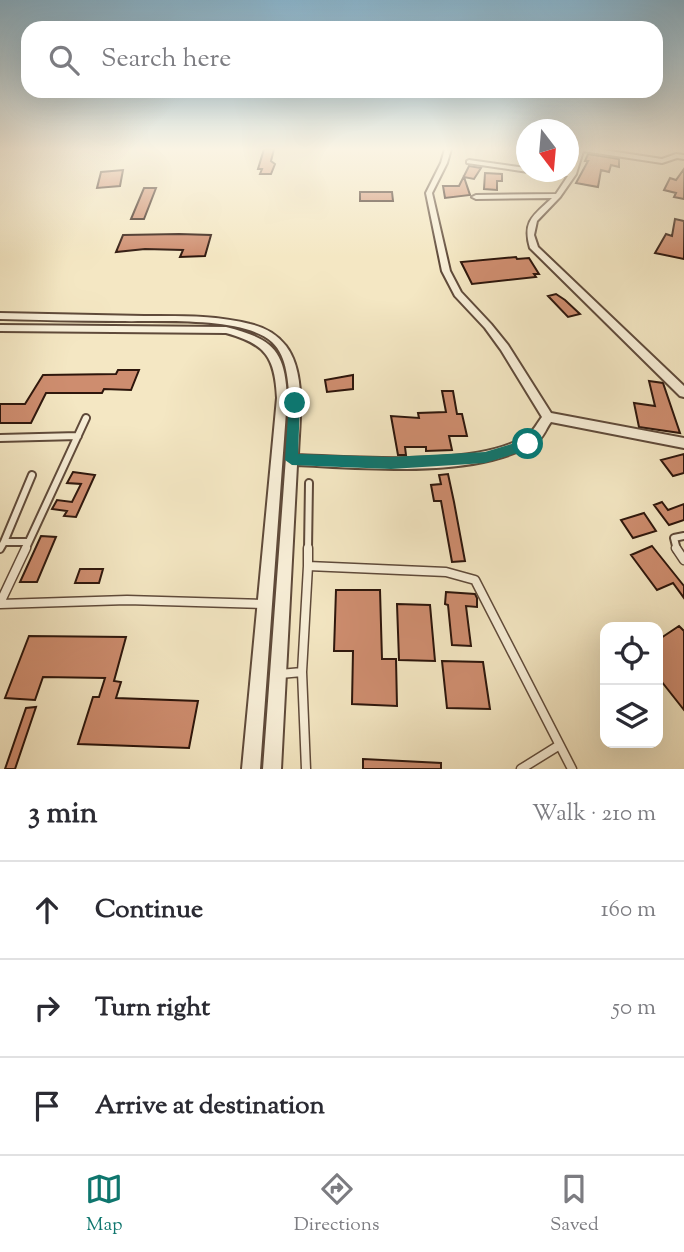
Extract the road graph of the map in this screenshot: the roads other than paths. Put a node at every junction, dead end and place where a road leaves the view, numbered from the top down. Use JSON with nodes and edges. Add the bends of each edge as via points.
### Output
{"nodes":[{"id":1,"x":433,"y":185,"type":"edge"},
{"id":2,"x":566,"y":185,"type":"edge"},
{"id":3,"x":558,"y":196,"type":"junction"},
{"id":4,"x":476,"y":197,"type":"dead end"},
{"id":5,"x":0,"y":316,"type":"edge"},
{"id":6,"x":0,"y":328,"type":"edge"},
{"id":7,"x":684,"y":393,"type":"edge"},
{"id":8,"x":548,"y":416,"type":"junction"},
{"id":9,"x":86,"y":418,"type":"dead end"},
{"id":10,"x":78,"y":436,"type":"junction"},
{"id":11,"x":0,"y":438,"type":"edge"},
{"id":12,"x":684,"y":443,"type":"edge"},
{"id":13,"x":292,"y":460,"type":"junction"},
{"id":14,"x":32,"y":475,"type":"dead end"},
{"id":15,"x":309,"y":483,"type":"dead end"},
{"id":16,"x":684,"y":536,"type":"edge"},
{"id":17,"x":28,"y":542,"type":"junction"},
{"id":18,"x":2,"y":545,"type":"edge"},
{"id":19,"x":684,"y":560,"type":"edge"},
{"id":20,"x":308,"y":566,"type":"junction"},
{"id":21,"x":0,"y":604,"type":"edge"},
{"id":22,"x":264,"y":604,"type":"junction"},
{"id":23,"x":302,"y":672,"type":"junction"},
{"id":24,"x":280,"y":674,"type":"junction"},
{"id":25,"x":558,"y":747,"type":"junction"},
{"id":26,"x":250,"y":769,"type":"edge"},
{"id":27,"x":272,"y":769,"type":"edge"},
{"id":28,"x":306,"y":769,"type":"edge"},
{"id":29,"x":521,"y":769,"type":"edge"},
{"id":30,"x":572,"y":769,"type":"edge"}],
"edges":[{"from":1,"to":8,"type":"street","via":[[429,193],[448,276],[470,309],[489,327]]},
{"from":2,"to":3,"type":"street"},
{"from":3,"to":4,"type":"street"},
{"from":3,"to":7,"type":"street","via":[[533,220],[534,248]]},
{"from":5,"to":13,"type":"street","via":[[212,320],[258,328],[276,340],[293,372]]},
{"from":6,"to":22,"type":"street","via":[[226,330],[251,336],[271,350],[282,373],[282,398]]},
{"from":8,"to":12,"type":"street"},
{"from":8,"to":13,"type":"street","via":[[528,444],[485,458],[391,463]]},
{"from":9,"to":10,"type":"lane"},
{"from":10,"to":11,"type":"lane"},
{"from":10,"to":17,"type":"lane"},
{"from":13,"to":24,"type":"street"},
{"from":14,"to":18,"type":"lane"},
{"from":15,"to":20,"type":"lane"},
{"from":16,"to":19,"type":"lane","via":[[674,538],[673,543]]},
{"from":17,"to":18,"type":"lane"},
{"from":17,"to":21,"type":"lane"},
{"from":20,"to":23,"type":"lane"},
{"from":20,"to":25,"type":"lane","via":[[446,572],[475,580]]},
{"from":21,"to":22,"type":"lane","via":[[127,600]]},
{"from":22,"to":26,"type":"street"},
{"from":23,"to":24,"type":"lane"},
{"from":23,"to":28,"type":"lane"},
{"from":24,"to":27,"type":"street"},
{"from":25,"to":29,"type":"lane"},
{"from":25,"to":30,"type":"lane"}]}
